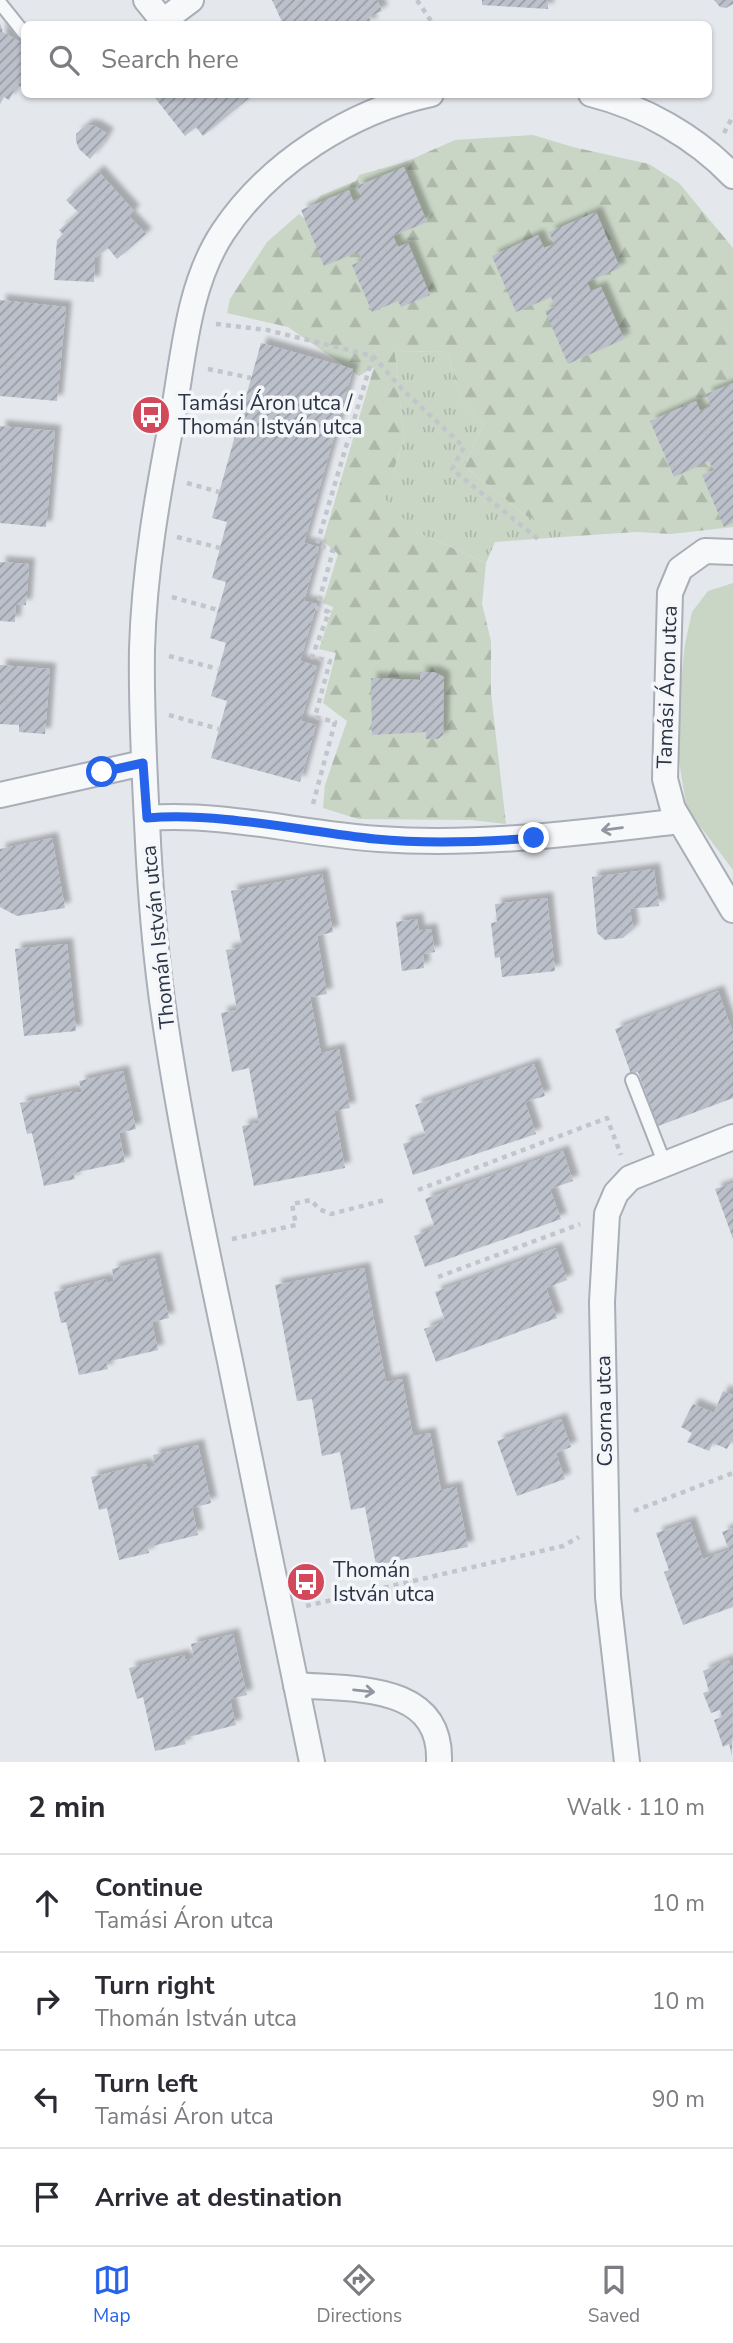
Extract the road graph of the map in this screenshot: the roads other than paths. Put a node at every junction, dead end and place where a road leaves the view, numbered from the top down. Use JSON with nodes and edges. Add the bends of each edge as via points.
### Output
{"nodes":[{"id":1,"x":146,"y":0,"type":"edge"},
{"id":2,"x":191,"y":0,"type":"edge"},
{"id":3,"x":0,"y":3,"type":"edge"},
{"id":4,"x":21,"y":29,"type":"edge"},
{"id":5,"x":418,"y":98,"type":"edge"},
{"id":6,"x":607,"y":98,"type":"edge"},
{"id":7,"x":733,"y":176,"type":"edge"},
{"id":8,"x":733,"y":552,"type":"edge"},
{"id":9,"x":143,"y":763,"type":"junction"},
{"id":10,"x":0,"y":795,"type":"edge"},
{"id":11,"x":147,"y":818,"type":"junction"},
{"id":12,"x":680,"y":821,"type":"junction"},
{"id":13,"x":733,"y":910,"type":"edge"},
{"id":14,"x":632,"y":1080,"type":"dead end"},
{"id":15,"x":733,"y":1137,"type":"edge"},
{"id":16,"x":664,"y":1162,"type":"junction"},
{"id":17,"x":296,"y":1685,"type":"junction"},
{"id":18,"x":312,"y":1762,"type":"edge"},
{"id":19,"x":439,"y":1762,"type":"edge"},
{"id":20,"x":627,"y":1762,"type":"edge"}],
"edges":[{"from":1,"to":2,"type":"street","via":[[163,21]]},
{"from":3,"to":4,"type":"lane"},
{"from":5,"to":9,"type":"street","name":"Thomán István utca","via":[[378,110],[289,162],[223,232],[200,275],[146,589]]},
{"from":6,"to":7,"type":"street","via":[[678,132],[715,156]]},
{"from":8,"to":12,"type":"street","name":"Tamási Áron utca","via":[[705,551],[680,569],[670,593],[665,779]]},
{"from":9,"to":10,"type":"street"},
{"from":9,"to":11,"type":"street","name":"Thomán István utca"},
{"from":12,"to":11,"type":"street","one_way":true,"via":[[459,842],[378,839],[181,816]]},
{"from":11,"to":17,"type":"street","name":"Thomán István utca","via":[[165,1021]]},
{"from":12,"to":13,"type":"street","name":"Tamási Áron utca"},
{"from":14,"to":16,"type":"lane"},
{"from":15,"to":16,"type":"street","name":"Csorna utca"},
{"from":16,"to":20,"type":"street","name":"Csorna utca","via":[[630,1178],[616,1193],[607,1214],[602,1302],[610,1620]]},
{"from":17,"to":18,"type":"street","name":"Thomán István utca"},
{"from":17,"to":19,"type":"street","one_way":true,"via":[[399,1697],[421,1709],[435,1731]]}]}
